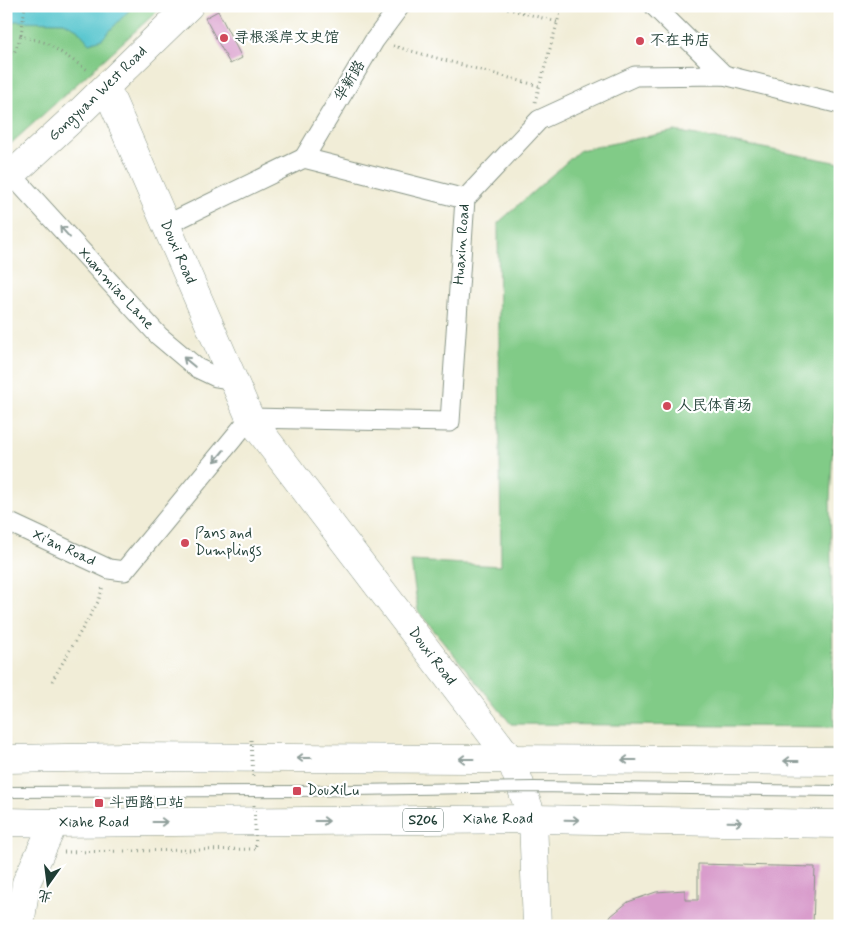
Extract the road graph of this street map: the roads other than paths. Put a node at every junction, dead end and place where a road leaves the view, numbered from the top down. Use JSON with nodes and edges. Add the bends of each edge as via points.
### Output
{"nodes":[{"id":1,"x":189,"y":6,"type":"edge"},
{"id":2,"x":400,"y":6,"type":"edge"},
{"id":3,"x":654,"y":6,"type":"edge"},
{"id":4,"x":724,"y":75,"type":"junction"},
{"id":5,"x":106,"y":87,"type":"junction"},
{"id":6,"x":840,"y":104,"type":"edge"},
{"id":7,"x":304,"y":158,"type":"junction"},
{"id":8,"x":9,"y":177,"type":"edge"},
{"id":9,"x":465,"y":199,"type":"junction"},
{"id":10,"x":166,"y":225,"type":"junction"},
{"id":11,"x":234,"y":380,"type":"junction"},
{"id":12,"x":250,"y":418,"type":"junction"},
{"id":13,"x":6,"y":521,"type":"edge"},
{"id":14,"x":6,"y":759,"type":"edge"},
{"id":15,"x":511,"y":760,"type":"junction"},
{"id":16,"x":840,"y":761,"type":"edge"},
{"id":17,"x":840,"y":791,"type":"edge"},
{"id":18,"x":6,"y":792,"type":"edge"},
{"id":19,"x":533,"y":819,"type":"junction"},
{"id":20,"x":6,"y":822,"type":"edge"},
{"id":21,"x":54,"y":823,"type":"junction"},
{"id":22,"x":840,"y":824,"type":"edge"},
{"id":23,"x":20,"y":926,"type":"edge"},
{"id":24,"x":538,"y":926,"type":"edge"}],
"edges":[{"from":1,"to":5,"type":"main road","name":"Gongyuan West Road"},
{"from":2,"to":7,"type":"street","name":"华新路","via":[[374,41]]},
{"from":3,"to":4,"type":"street"},
{"from":4,"to":6,"type":"street","name":"Huaxin Road"},
{"from":4,"to":9,"type":"street","name":"Huaxin Road","via":[[636,76],[539,120]]},
{"from":5,"to":8,"type":"main road","name":"Gongyuan West Road"},
{"from":5,"to":10,"type":"main road","name":"Douxi Road"},
{"from":7,"to":9,"type":"street"},
{"from":7,"to":10,"type":"street"},
{"from":11,"to":8,"type":"street","name":"Xuanmiao Lane","one_way":true,"via":[[216,377],[197,368],[159,336]]},
{"from":9,"to":12,"type":"street","name":"Huaxin Road","via":[[450,422]]},
{"from":10,"to":11,"type":"main road","name":"Douxi Road"},
{"from":11,"to":12,"type":"main road","name":"Douxi Road"},
{"from":12,"to":13,"type":"street","name":"Xi'an Road","one_way":true,"via":[[116,570]]},
{"from":12,"to":15,"type":"main road","name":"Douxi Road"},
{"from":15,"to":14,"type":"main road","one_way":true},
{"from":16,"to":15,"type":"main road","one_way":true},
{"from":15,"to":19,"type":"main road","name":"Douxi Road"},
{"from":17,"to":18,"type":"lane","bridge":true,"via":[[533,786]]},
{"from":21,"to":19,"type":"main road","name":"Xiahe Road","number":"S206","one_way":true},
{"from":19,"to":22,"type":"main road","name":"Xiahe Road","number":"S206","one_way":true},
{"from":19,"to":24,"type":"main road","name":"Douxi Road"},
{"from":20,"to":21,"type":"main road","name":"Xiahe Road","number":"S206"},
{"from":21,"to":23,"type":"main road","via":[[26,883]]}]}
